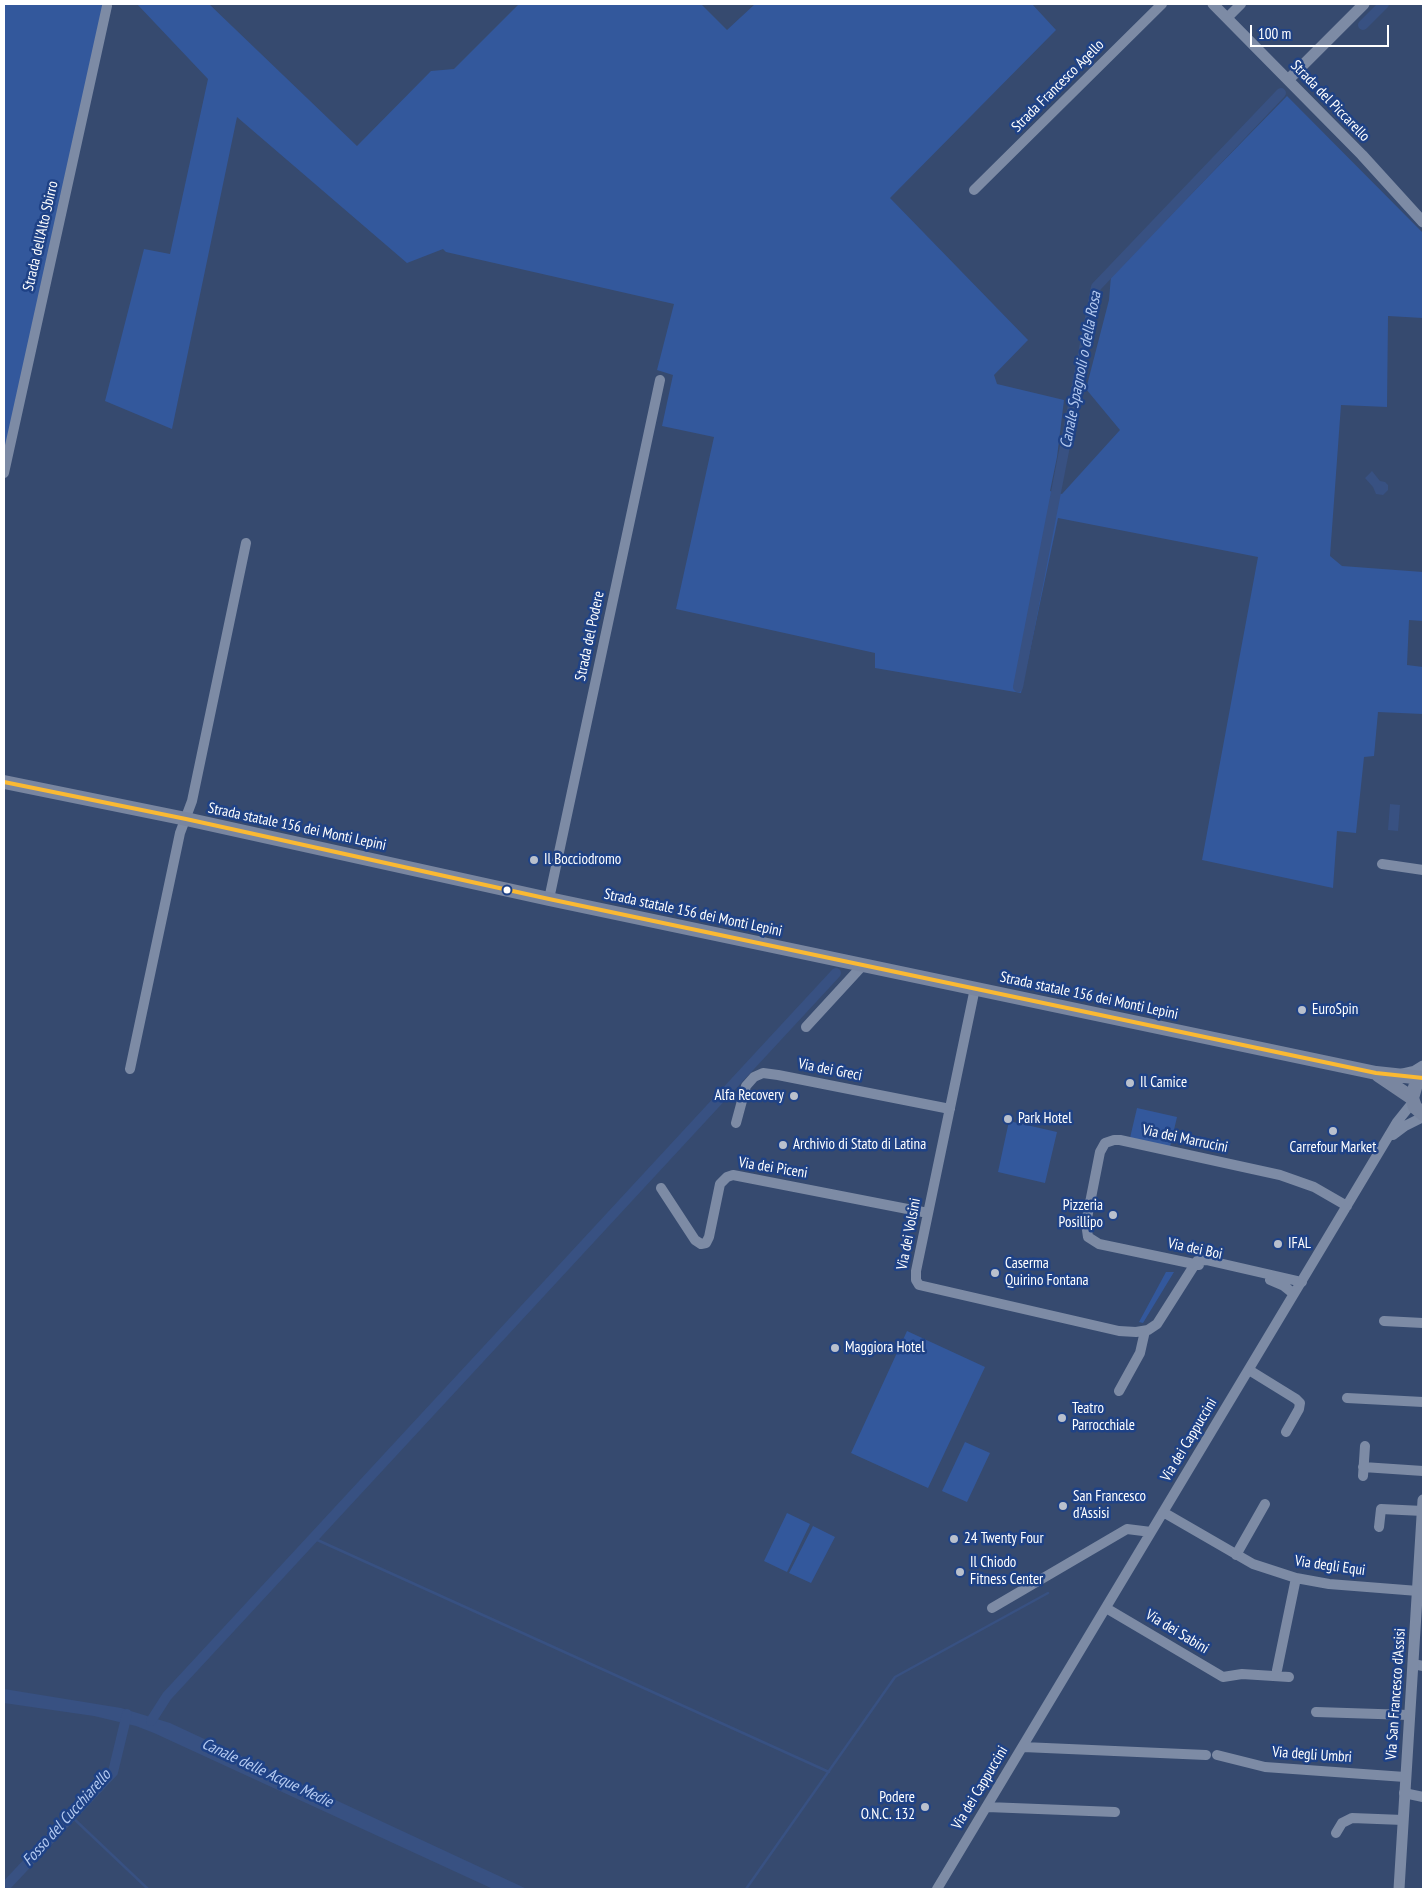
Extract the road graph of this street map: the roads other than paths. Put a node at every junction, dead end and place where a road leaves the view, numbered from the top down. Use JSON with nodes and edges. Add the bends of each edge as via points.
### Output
{"nodes":[{"id":1,"x":1162,"y":4,"type":"edge"},
{"id":2,"x":1213,"y":4,"type":"edge"},
{"id":3,"x":1241,"y":4,"type":"edge"},
{"id":4,"x":1364,"y":4,"type":"edge"},
{"id":5,"x":107,"y":6,"type":"dead end"},
{"id":6,"x":1227,"y":18,"type":"junction"},
{"id":7,"x":1289,"y":79,"type":"junction"},
{"id":8,"x":974,"y":190,"type":"dead end"},
{"id":9,"x":1423,"y":222,"type":"edge"},
{"id":10,"x":660,"y":380,"type":"dead end"},
{"id":11,"x":4,"y":473,"type":"edge"},
{"id":12,"x":246,"y":543,"type":"dead end"},
{"id":13,"x":4,"y":782,"type":"edge"},
{"id":14,"x":186,"y":819,"type":"junction"},
{"id":15,"x":1382,"y":864,"type":"dead end"},
{"id":16,"x":1423,"y":870,"type":"edge"},
{"id":17,"x":549,"y":899,"type":"junction"},
{"id":18,"x":863,"y":965,"type":"junction"},
{"id":19,"x":975,"y":988,"type":"junction"},
{"id":20,"x":806,"y":1027,"type":"dead end"},
{"id":21,"x":1423,"y":1066,"type":"edge"},
{"id":22,"x":130,"y":1069,"type":"dead end"},
{"id":23,"x":1376,"y":1073,"type":"junction"},
{"id":24,"x":1395,"y":1076,"type":"junction"},
{"id":25,"x":1423,"y":1078,"type":"edge"},
{"id":26,"x":1412,"y":1100,"type":"junction"},
{"id":27,"x":950,"y":1109,"type":"junction"},
{"id":28,"x":1423,"y":1116,"type":"edge"},
{"id":29,"x":736,"y":1123,"type":"dead end"},
{"id":30,"x":1390,"y":1137,"type":"junction"},
{"id":31,"x":661,"y":1188,"type":"dead end"},
{"id":32,"x":1347,"y":1206,"type":"junction"},
{"id":33,"x":928,"y":1213,"type":"junction"},
{"id":34,"x":1088,"y":1237,"type":"joint"},
{"id":35,"x":1197,"y":1262,"type":"junction"},
{"id":36,"x":1302,"y":1282,"type":"junction"},
{"id":37,"x":1294,"y":1294,"type":"junction"},
{"id":38,"x":1384,"y":1321,"type":"dead end"},
{"id":39,"x":1423,"y":1323,"type":"edge"},
{"id":40,"x":1145,"y":1331,"type":"junction"},
{"id":41,"x":1249,"y":1370,"type":"junction"},
{"id":42,"x":1119,"y":1391,"type":"dead end"},
{"id":43,"x":1347,"y":1398,"type":"dead end"},
{"id":44,"x":1423,"y":1402,"type":"edge"},
{"id":45,"x":1286,"y":1432,"type":"dead end"},
{"id":46,"x":1365,"y":1446,"type":"dead end"},
{"id":47,"x":1423,"y":1471,"type":"edge"},
{"id":48,"x":1423,"y":1500,"type":"edge"},
{"id":49,"x":1265,"y":1504,"type":"dead end"},
{"id":50,"x":1423,"y":1511,"type":"edge"},
{"id":51,"x":1163,"y":1512,"type":"junction"},
{"id":52,"x":1379,"y":1527,"type":"dead end"},
{"id":53,"x":1150,"y":1532,"type":"junction"},
{"id":54,"x":1236,"y":1555,"type":"junction"},
{"id":55,"x":1296,"y":1578,"type":"junction"},
{"id":56,"x":1420,"y":1588,"type":"edge"},
{"id":57,"x":992,"y":1608,"type":"dead end"},
{"id":58,"x":1106,"y":1608,"type":"junction"},
{"id":59,"x":1418,"y":1665,"type":"edge"},
{"id":60,"x":1277,"y":1670,"type":"dead end"},
{"id":61,"x":1289,"y":1677,"type":"dead end"},
{"id":62,"x":1316,"y":1712,"type":"dead end"},
{"id":63,"x":1409,"y":1715,"type":"junction"},
{"id":64,"x":1023,"y":1747,"type":"junction"},
{"id":65,"x":1206,"y":1755,"type":"dead end"},
{"id":66,"x":1217,"y":1755,"type":"dead end"},
{"id":67,"x":1406,"y":1776,"type":"junction"},
{"id":68,"x":1404,"y":1793,"type":"junction"},
{"id":69,"x":1423,"y":1797,"type":"edge"},
{"id":70,"x":987,"y":1807,"type":"junction"},
{"id":71,"x":1115,"y":1812,"type":"dead end"},
{"id":72,"x":1403,"y":1820,"type":"junction"},
{"id":73,"x":1336,"y":1833,"type":"dead end"},
{"id":74,"x":937,"y":1889,"type":"edge"},
{"id":75,"x":1399,"y":1889,"type":"edge"}],
"edges":[{"from":1,"to":8,"type":"street","name":"Strada Francesco Agello"},
{"from":2,"to":6,"type":"street","name":"Strada del Piccarello"},
{"from":3,"to":6,"type":"street"},
{"from":4,"to":7,"type":"street"},
{"from":5,"to":11,"type":"street","name":"Strada dell'Alto Sbirro"},
{"from":6,"to":7,"type":"street","name":"Strada del Piccarello"},
{"from":7,"to":9,"type":"street","name":"Strada del Piccarello"},
{"from":10,"to":17,"type":"street","name":"Strada del Podere"},
{"from":12,"to":14,"type":"street"},
{"from":13,"to":14,"type":"main road","name":"Strada statale 156 dei Monti Lepini"},
{"from":14,"to":17,"type":"main road","name":"Strada statale 156 dei Monti Lepini"},
{"from":14,"to":22,"type":"street","via":[[180,833]]},
{"from":15,"to":16,"type":"street"},
{"from":17,"to":18,"type":"main road","name":"Strada statale 156 dei Monti Lepini"},
{"from":18,"to":19,"type":"main road","name":"Strada statale 156 dei Monti Lepini"},
{"from":18,"to":20,"type":"street"},
{"from":19,"to":23,"type":"main road","name":"Strada statale 156 dei Monti Lepini"},
{"from":19,"to":27,"type":"street","name":"Via dei Volsini"},
{"from":21,"to":24,"type":"street"},
{"from":23,"to":24,"type":"main road","name":"Strada statale 156 dei Monti Lepini"},
{"from":23,"to":26,"type":"main road","name":"Strada statale 156 dei Monti Lepini"},
{"from":24,"to":25,"type":"main road","name":"Strada statale 156 dei Monti Lepini"},
{"from":25,"to":26,"type":"main road","name":"Strada statale 156 dei Monti Lepini","via":[[1416,1084]]},
{"from":26,"to":28,"type":"main road","name":"Strada statale 156 dei Monti Lepini"},
{"from":26,"to":30,"type":"street","name":"Via dei Cappuccini"},
{"from":27,"to":29,"type":"street","name":"Via dei Greci","via":[[763,1073],[746,1086]]},
{"from":27,"to":33,"type":"street","name":"Via dei Volsini"},
{"from":28,"to":30,"type":"street","name":"Via dei Cappuccini"},
{"from":30,"to":32,"type":"street","name":"Via dei Cappuccini"},
{"from":31,"to":33,"type":"street","name":"Via dei Piceni","via":[[695,1240],[701,1244],[706,1243],[709,1237],[720,1184],[733,1175]]},
{"from":32,"to":34,"type":"street","name":"Via dei Marrucini","via":[[1287,1176],[1114,1140],[1105,1143],[1100,1152],[1086,1223]]},
{"from":32,"to":36,"type":"street","name":"Via dei Cappuccini"},
{"from":33,"to":40,"type":"street","name":"Via dei Volsini","via":[[916,1276],[919,1285],[1119,1331]]},
{"from":34,"to":35,"type":"street","name":"Via dei Boi","via":[[1099,1244]]},
{"from":35,"to":36,"type":"street","name":"Via dei Boi"},
{"from":35,"to":37,"type":"street","name":"Via dei Boi","via":[[1278,1282]]},
{"from":35,"to":40,"type":"street","via":[[1157,1324]]},
{"from":36,"to":37,"type":"street","name":"Via dei Cappuccini"},
{"from":37,"to":41,"type":"street","name":"Via dei Cappuccini"},
{"from":38,"to":39,"type":"street"},
{"from":40,"to":42,"type":"street","via":[[1140,1353]]},
{"from":41,"to":45,"type":"street","via":[[1300,1403]]},
{"from":41,"to":51,"type":"street","name":"Via dei Cappuccini"},
{"from":43,"to":44,"type":"street"},
{"from":46,"to":47,"type":"street","via":[[1363,1471]]},
{"from":48,"to":50,"type":"street","name":"Via San Francesco d'Assisi"},
{"from":49,"to":54,"type":"street"},
{"from":50,"to":52,"type":"street","via":[[1381,1509]]},
{"from":50,"to":56,"type":"street","name":"Via San Francesco d'Assisi"},
{"from":51,"to":53,"type":"street","name":"Via dei Cappuccini"},
{"from":51,"to":54,"type":"street","name":"Via degli Equi"},
{"from":53,"to":57,"type":"street","via":[[1127,1529]]},
{"from":53,"to":58,"type":"street","name":"Via dei Cappuccini"},
{"from":54,"to":55,"type":"street","name":"Via degli Equi"},
{"from":55,"to":56,"type":"street","name":"Via degli Equi","via":[[1329,1584]]},
{"from":55,"to":60,"type":"street"},
{"from":56,"to":59,"type":"street","name":"Via San Francesco d'Assisi"},
{"from":58,"to":61,"type":"street","name":"Via dei Sabini","via":[[1223,1677],[1242,1674]]},
{"from":58,"to":64,"type":"street","name":"Via dei Cappuccini"},
{"from":59,"to":63,"type":"street","name":"Via San Francesco d'Assisi"},
{"from":62,"to":63,"type":"street"},
{"from":63,"to":67,"type":"street","name":"Via San Francesco d'Assisi"},
{"from":64,"to":65,"type":"street"},
{"from":64,"to":70,"type":"street","name":"Via dei Cappuccini"},
{"from":66,"to":67,"type":"street","name":"Via degli Umbri","via":[[1265,1767]]},
{"from":67,"to":68,"type":"street","name":"Via San Francesco d'Assisi"},
{"from":68,"to":69,"type":"street"},
{"from":68,"to":72,"type":"street","name":"Via San Francesco d'Assisi"},
{"from":70,"to":71,"type":"street"},
{"from":70,"to":74,"type":"street","name":"Via dei Cappuccini"},
{"from":72,"to":73,"type":"street","via":[[1352,1818],[1342,1823]]},
{"from":72,"to":75,"type":"street","name":"Via San Francesco d'Assisi"}]}
